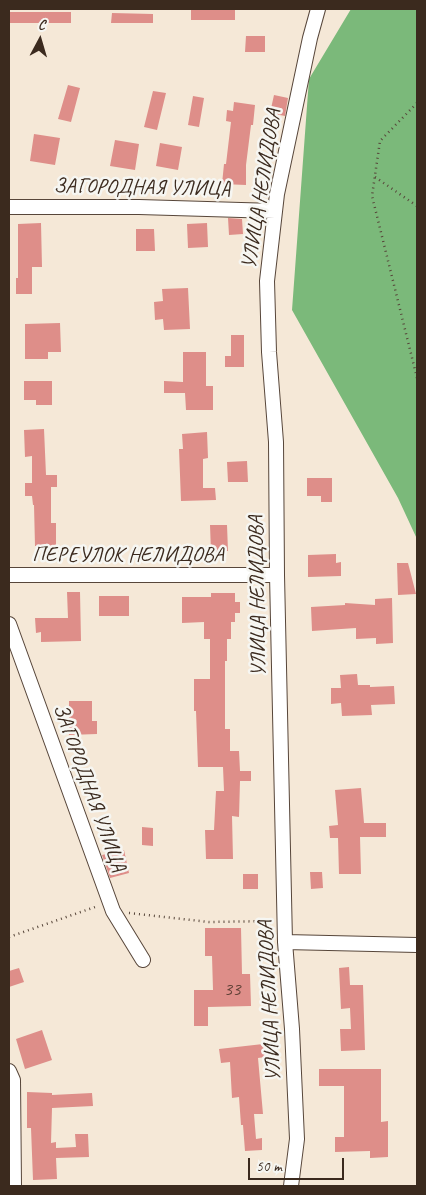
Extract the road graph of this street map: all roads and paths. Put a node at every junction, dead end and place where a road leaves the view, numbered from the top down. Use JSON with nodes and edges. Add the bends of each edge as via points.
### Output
{"nodes":[{"id":1,"x":318,"y":9,"type":"edge"},
{"id":2,"x":417,"y":103,"type":"edge"},
{"id":3,"x":374,"y":177,"type":"junction"},
{"id":4,"x":417,"y":206,"type":"edge"},
{"id":5,"x":9,"y":207,"type":"edge"},
{"id":6,"x":275,"y":210,"type":"junction"},
{"id":7,"x":417,"y":378,"type":"edge"},
{"id":8,"x":277,"y":575,"type":"junction"},
{"id":9,"x":9,"y":576,"type":"edge"},
{"id":10,"x":9,"y":624,"type":"edge"},
{"id":11,"x":113,"y":911,"type":"junction"},
{"id":12,"x":285,"y":921,"type":"junction"},
{"id":13,"x":9,"y":937,"type":"edge"},
{"id":14,"x":285,"y":942,"type":"junction"},
{"id":15,"x":417,"y":945,"type":"edge"},
{"id":16,"x":143,"y":960,"type":"dead end"},
{"id":17,"x":9,"y":1071,"type":"edge"},
{"id":18,"x":14,"y":1186,"type":"edge"},
{"id":19,"x":291,"y":1186,"type":"edge"}],
"edges":[{"from":1,"to":6,"type":"street","name":"УЛИЦА НЕЛИДОВА"},
{"from":2,"to":3,"type":"path","via":[[380,141]]},
{"from":3,"to":4,"type":"path"},
{"from":3,"to":7,"type":"path","via":[[372,196]]},
{"from":5,"to":6,"type":"street","name":"ЗАГОРОДНАЯ УЛИЦА"},
{"from":6,"to":8,"type":"street","name":"УЛИЦА НЕЛИДОВА","via":[[267,281],[276,442]]},
{"from":8,"to":9,"type":"street","name":"ПЕРЕУЛОК НЕЛИДОВА"},
{"from":8,"to":12,"type":"street","name":"УЛИЦА НЕЛИДОВА"},
{"from":10,"to":11,"type":"street","name":"ЗАГОРОДНАЯ УЛИЦА"},
{"from":11,"to":12,"type":"path","via":[[209,922]]},
{"from":11,"to":13,"type":"path","via":[[100,906]]},
{"from":11,"to":16,"type":"street","name":"ЗАГОРОДНАЯ УЛИЦА"},
{"from":12,"to":14,"type":"street","name":"УЛИЦА НЕЛИДОВА"},
{"from":14,"to":15,"type":"street"},
{"from":14,"to":19,"type":"street","name":"УЛИЦА НЕЛИДОВА","via":[[298,1139]]},
{"from":17,"to":18,"type":"street","via":[[13,1080]]}]}
